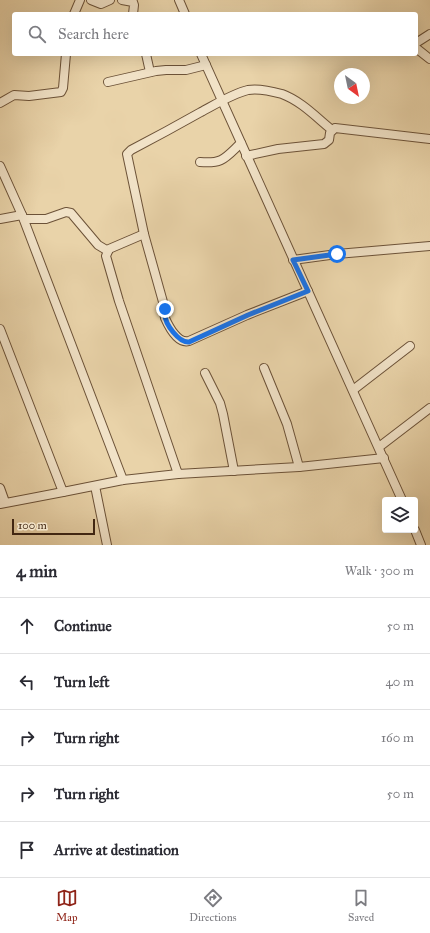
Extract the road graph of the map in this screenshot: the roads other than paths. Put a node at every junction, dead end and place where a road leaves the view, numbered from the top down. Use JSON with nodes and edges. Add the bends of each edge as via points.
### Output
{"nodes":[{"id":1,"x":80,"y":0,"type":"edge"},
{"id":2,"x":91,"y":0,"type":"edge"},
{"id":3,"x":110,"y":0,"type":"edge"},
{"id":4,"x":122,"y":0,"type":"edge"},
{"id":5,"x":179,"y":0,"type":"edge"},
{"id":6,"x":75,"y":12,"type":"edge"},
{"id":7,"x":133,"y":12,"type":"edge"},
{"id":8,"x":184,"y":12,"type":"edge"},
{"id":9,"x":430,"y":34,"type":"edge"},
{"id":10,"x":418,"y":42,"type":"edge"},
{"id":11,"x":418,"y":49,"type":"edge"},
{"id":12,"x":66,"y":56,"type":"edge"},
{"id":13,"x":146,"y":56,"type":"edge"},
{"id":14,"x":202,"y":56,"type":"edge"},
{"id":15,"x":430,"y":58,"type":"edge"},
{"id":16,"x":206,"y":65,"type":"junction"},
{"id":17,"x":150,"y":72,"type":"junction"},
{"id":18,"x":108,"y":82,"type":"dead end"},
{"id":19,"x":222,"y":101,"type":"junction"},
{"id":20,"x":0,"y":103,"type":"edge"},
{"id":21,"x":332,"y":130,"type":"junction"},
{"id":22,"x":430,"y":139,"type":"edge"},
{"id":23,"x":241,"y":143,"type":"junction"},
{"id":24,"x":246,"y":156,"type":"junction"},
{"id":25,"x":200,"y":162,"type":"dead end"},
{"id":26,"x":0,"y":166,"type":"edge"},
{"id":27,"x":23,"y":217,"type":"junction"},
{"id":28,"x":0,"y":219,"type":"edge"},
{"id":29,"x":144,"y":234,"type":"junction"},
{"id":30,"x":430,"y":246,"type":"edge"},
{"id":31,"x":108,"y":251,"type":"junction"},
{"id":32,"x":293,"y":260,"type":"junction"},
{"id":33,"x":308,"y":291,"type":"junction"},
{"id":34,"x":0,"y":329,"type":"edge"},
{"id":35,"x":410,"y":346,"type":"dead end"},
{"id":36,"x":264,"y":368,"type":"dead end"},
{"id":37,"x":205,"y":373,"type":"dead end"},
{"id":38,"x":352,"y":390,"type":"junction"},
{"id":39,"x":430,"y":408,"type":"edge"},
{"id":40,"x":379,"y":447,"type":"junction"},
{"id":41,"x":384,"y":458,"type":"junction"},
{"id":42,"x":299,"y":467,"type":"junction"},
{"id":43,"x":234,"y":471,"type":"junction"},
{"id":44,"x":178,"y":474,"type":"junction"},
{"id":45,"x":123,"y":480,"type":"junction"},
{"id":46,"x":95,"y":486,"type":"junction"},
{"id":47,"x":0,"y":488,"type":"edge"},
{"id":48,"x":64,"y":492,"type":"junction"},
{"id":49,"x":401,"y":497,"type":"edge"},
{"id":50,"x":3,"y":503,"type":"edge"},
{"id":51,"x":416,"y":533,"type":"edge"},
{"id":52,"x":107,"y":545,"type":"edge"},
{"id":53,"x":422,"y":545,"type":"edge"}],
"edges":[{"from":1,"to":6,"type":"street"},
{"from":2,"to":3,"type":"street","via":[[101,4]]},
{"from":4,"to":7,"type":"street","via":[[133,2]]},
{"from":5,"to":8,"type":"street"},
{"from":9,"to":10,"type":"street"},
{"from":11,"to":15,"type":"street"},
{"from":12,"to":20,"type":"street","via":[[61,92],[14,95]]},
{"from":13,"to":17,"type":"street"},
{"from":14,"to":16,"type":"street"},
{"from":16,"to":17,"type":"street","via":[[186,70]]},
{"from":16,"to":19,"type":"street"},
{"from":17,"to":18,"type":"street"},
{"from":19,"to":21,"type":"street","via":[[250,90],[266,90],[304,107]]},
{"from":19,"to":23,"type":"street"},
{"from":19,"to":29,"type":"street","via":[[127,154]]},
{"from":21,"to":22,"type":"street","via":[[338,128]]},
{"from":21,"to":24,"type":"street","via":[[329,140],[324,144],[278,148]]},
{"from":23,"to":24,"type":"street"},
{"from":23,"to":25,"type":"street","via":[[220,161]]},
{"from":24,"to":32,"type":"street"},
{"from":26,"to":27,"type":"street"},
{"from":27,"to":28,"type":"street"},
{"from":27,"to":31,"type":"street","via":[[46,219],[66,212],[71,213],[98,245]]},
{"from":27,"to":45,"type":"street"},
{"from":29,"to":31,"type":"street"},
{"from":29,"to":33,"type":"street","via":[[166,319],[176,336],[183,341],[189,342]]},
{"from":30,"to":32,"type":"street"},
{"from":31,"to":44,"type":"street","via":[[106,256],[120,301]]},
{"from":32,"to":33,"type":"street"},
{"from":33,"to":38,"type":"street"},
{"from":34,"to":48,"type":"street"},
{"from":35,"to":38,"type":"street"},
{"from":36,"to":42,"type":"street","via":[[289,430]]},
{"from":37,"to":43,"type":"street","via":[[220,403]]},
{"from":38,"to":40,"type":"street"},
{"from":39,"to":40,"type":"street"},
{"from":40,"to":41,"type":"street"},
{"from":41,"to":42,"type":"street"},
{"from":41,"to":49,"type":"street"},
{"from":42,"to":43,"type":"street"},
{"from":43,"to":44,"type":"street"},
{"from":44,"to":45,"type":"street"},
{"from":45,"to":46,"type":"street"},
{"from":46,"to":48,"type":"street"},
{"from":46,"to":52,"type":"street"},
{"from":47,"to":50,"type":"street"},
{"from":48,"to":50,"type":"street"},
{"from":51,"to":53,"type":"street"}]}
